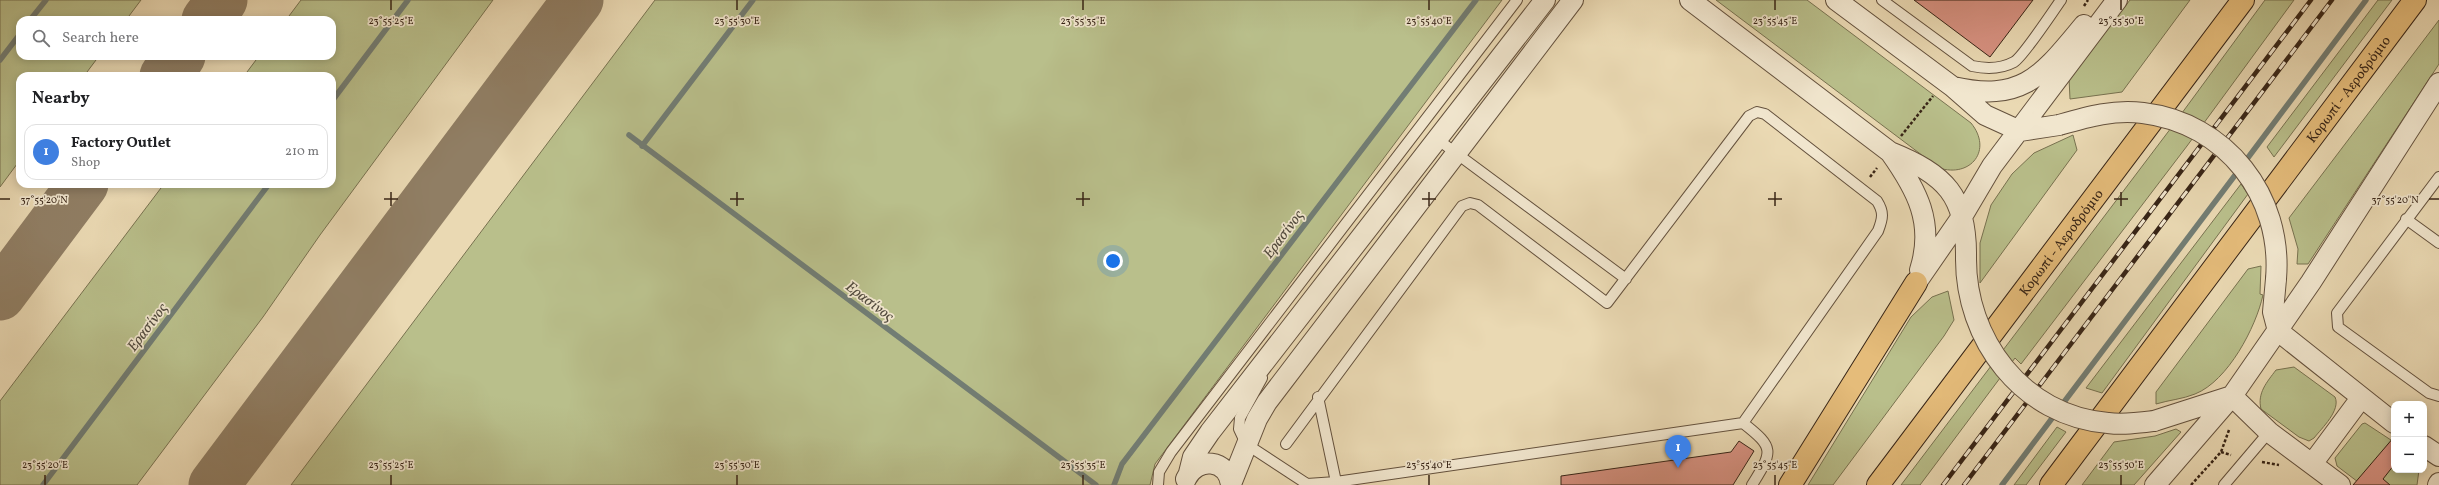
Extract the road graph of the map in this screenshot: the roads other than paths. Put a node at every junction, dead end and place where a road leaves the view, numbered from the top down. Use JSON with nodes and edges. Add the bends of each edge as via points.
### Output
{"nodes":[{"id":1,"x":1517,"y":0,"type":"edge"},
{"id":2,"x":1545,"y":0,"type":"edge"},
{"id":3,"x":1573,"y":0,"type":"edge"},
{"id":4,"x":1690,"y":0,"type":"edge"},
{"id":5,"x":1836,"y":0,"type":"edge"},
{"id":6,"x":1882,"y":0,"type":"edge"},
{"id":7,"x":2061,"y":0,"type":"edge"},
{"id":8,"x":2104,"y":0,"type":"edge"},
{"id":9,"x":2117,"y":0,"type":"edge"},
{"id":10,"x":2231,"y":0,"type":"edge"},
{"id":11,"x":2243,"y":0,"type":"edge"},
{"id":12,"x":2415,"y":0,"type":"edge"},
{"id":13,"x":2213,"y":39,"type":"junction"},
{"id":14,"x":2439,"y":83,"type":"edge"},
{"id":15,"x":1953,"y":87,"type":"junction"},
{"id":16,"x":2020,"y":131,"type":"junction"},
{"id":17,"x":1437,"y":139,"type":"junction"},
{"id":18,"x":1894,"y":146,"type":"junction"},
{"id":19,"x":1457,"y":152,"type":"junction"},
{"id":20,"x":2439,"y":177,"type":"edge"},
{"id":21,"x":1963,"y":215,"type":"junction"},
{"id":22,"x":2406,"y":219,"type":"junction"},
{"id":23,"x":2439,"y":243,"type":"edge"},
{"id":24,"x":1626,"y":279,"type":"junction"},
{"id":25,"x":1916,"y":283,"type":"junction"},
{"id":26,"x":2278,"y":331,"type":"junction"},
{"id":27,"x":1263,"y":365,"type":"junction"},
{"id":28,"x":2232,"y":396,"type":"junction"},
{"id":29,"x":2439,"y":396,"type":"edge"},
{"id":30,"x":1318,"y":398,"type":"junction"},
{"id":31,"x":2361,"y":398,"type":"junction"},
{"id":32,"x":2391,"y":421,"type":"edge"},
{"id":33,"x":1743,"y":423,"type":"junction"},
{"id":34,"x":2269,"y":432,"type":"junction"},
{"id":35,"x":1246,"y":444,"type":"junction"},
{"id":36,"x":1286,"y":444,"type":"dead end"},
{"id":37,"x":2427,"y":448,"type":"edge"},
{"id":38,"x":2439,"y":456,"type":"edge"},
{"id":39,"x":2312,"y":464,"type":"junction"},
{"id":40,"x":1188,"y":479,"type":"edge"},
{"id":41,"x":1336,"y":482,"type":"junction"},
{"id":42,"x":1158,"y":485,"type":"edge"},
{"id":43,"x":1231,"y":485,"type":"edge"},
{"id":44,"x":1752,"y":485,"type":"edge"},
{"id":45,"x":1790,"y":485,"type":"edge"},
{"id":46,"x":1878,"y":485,"type":"edge"},
{"id":47,"x":2050,"y":485,"type":"edge"},
{"id":48,"x":2156,"y":485,"type":"edge"},
{"id":49,"x":2224,"y":485,"type":"edge"},
{"id":50,"x":2340,"y":485,"type":"edge"}],
"edges":[{"from":1,"to":42,"type":"lane","via":[[1171,452],[1159,472]]},
{"from":2,"to":17,"type":"street"},
{"from":3,"to":19,"type":"street"},
{"from":4,"to":18,"type":"street"},
{"from":5,"to":15,"type":"street"},
{"from":6,"to":7,"type":"lane","via":[[1972,66],[1985,69],[2004,67],[2016,61]]},
{"from":8,"to":15,"type":"street","via":[[2043,73],[2032,81],[1994,91],[1967,91]]},
{"from":9,"to":16,"type":"street"},
{"from":10,"to":13,"type":"highway"},
{"from":11,"to":13,"type":"highway","name":"Κορωπί - Αεροδρόμιο"},
{"from":12,"to":47,"type":"highway","name":"Κορωπί - Αεροδρόμιο"},
{"from":13,"to":46,"type":"highway","name":"Κορωπί - Αεροδρόμιο"},
{"from":14,"to":26,"type":"street"},
{"from":15,"to":16,"type":"street","via":[[1985,115]]},
{"from":16,"to":21,"type":"street","via":[[1992,166]]},
{"from":16,"to":26,"type":"street","bridge":true,"via":[[2105,113],[2142,113],[2178,120],[2206,134],[2238,163],[2263,198],[2276,239],[2278,261],[2273,312]]},
{"from":17,"to":19,"type":"lane"},
{"from":17,"to":27,"type":"street"},
{"from":18,"to":21,"type":"street","via":[[1934,174],[1959,204]]},
{"from":18,"to":25,"type":"street","via":[[1919,198],[1926,232],[1926,251]]},
{"from":19,"to":24,"type":"lane"},
{"from":19,"to":35,"type":"street","via":[[1267,402]]},
{"from":20,"to":22,"type":"lane"},
{"from":21,"to":25,"type":"street"},
{"from":21,"to":28,"type":"street","bridge":true,"via":[[1968,293],[1979,329],[1989,349],[2017,382],[2052,406],[2086,420],[2130,424],[2154,421]]},
{"from":22,"to":23,"type":"lane"},
{"from":22,"to":29,"type":"lane","via":[[2337,313],[2336,320],[2338,327],[2372,353],[2429,393]]},
{"from":24,"to":30,"type":"lane","via":[[1607,304],[1478,205],[1470,203],[1462,206]]},
{"from":24,"to":33,"type":"lane","via":[[1749,116],[1757,112],[1765,114],[1877,201],[1882,208],[1883,218],[1878,230]]},
{"from":25,"to":45,"type":"highway"},
{"from":26,"to":28,"type":"street"},
{"from":26,"to":31,"type":"street"},
{"from":27,"to":35,"type":"lane","via":[[1263,376],[1240,418],[1239,429]]},
{"from":27,"to":40,"type":"street","via":[[1201,444],[1193,457]]},
{"from":28,"to":34,"type":"street"},
{"from":28,"to":48,"type":"street"},
{"from":30,"to":36,"type":"lane"},
{"from":30,"to":41,"type":"lane"},
{"from":31,"to":32,"type":"street"},
{"from":31,"to":39,"type":"street"},
{"from":33,"to":41,"type":"lane"},
{"from":33,"to":44,"type":"lane","via":[[1764,441],[1769,452]]},
{"from":34,"to":39,"type":"street"},
{"from":34,"to":49,"type":"lane"},
{"from":35,"to":41,"type":"lane","via":[[1307,484]]},
{"from":35,"to":43,"type":"street"},
{"from":37,"to":38,"type":"street"},
{"from":39,"to":50,"type":"street"},
{"from":40,"to":43,"type":"street","via":[[1200,464],[1214,464],[1226,471]]}]}
